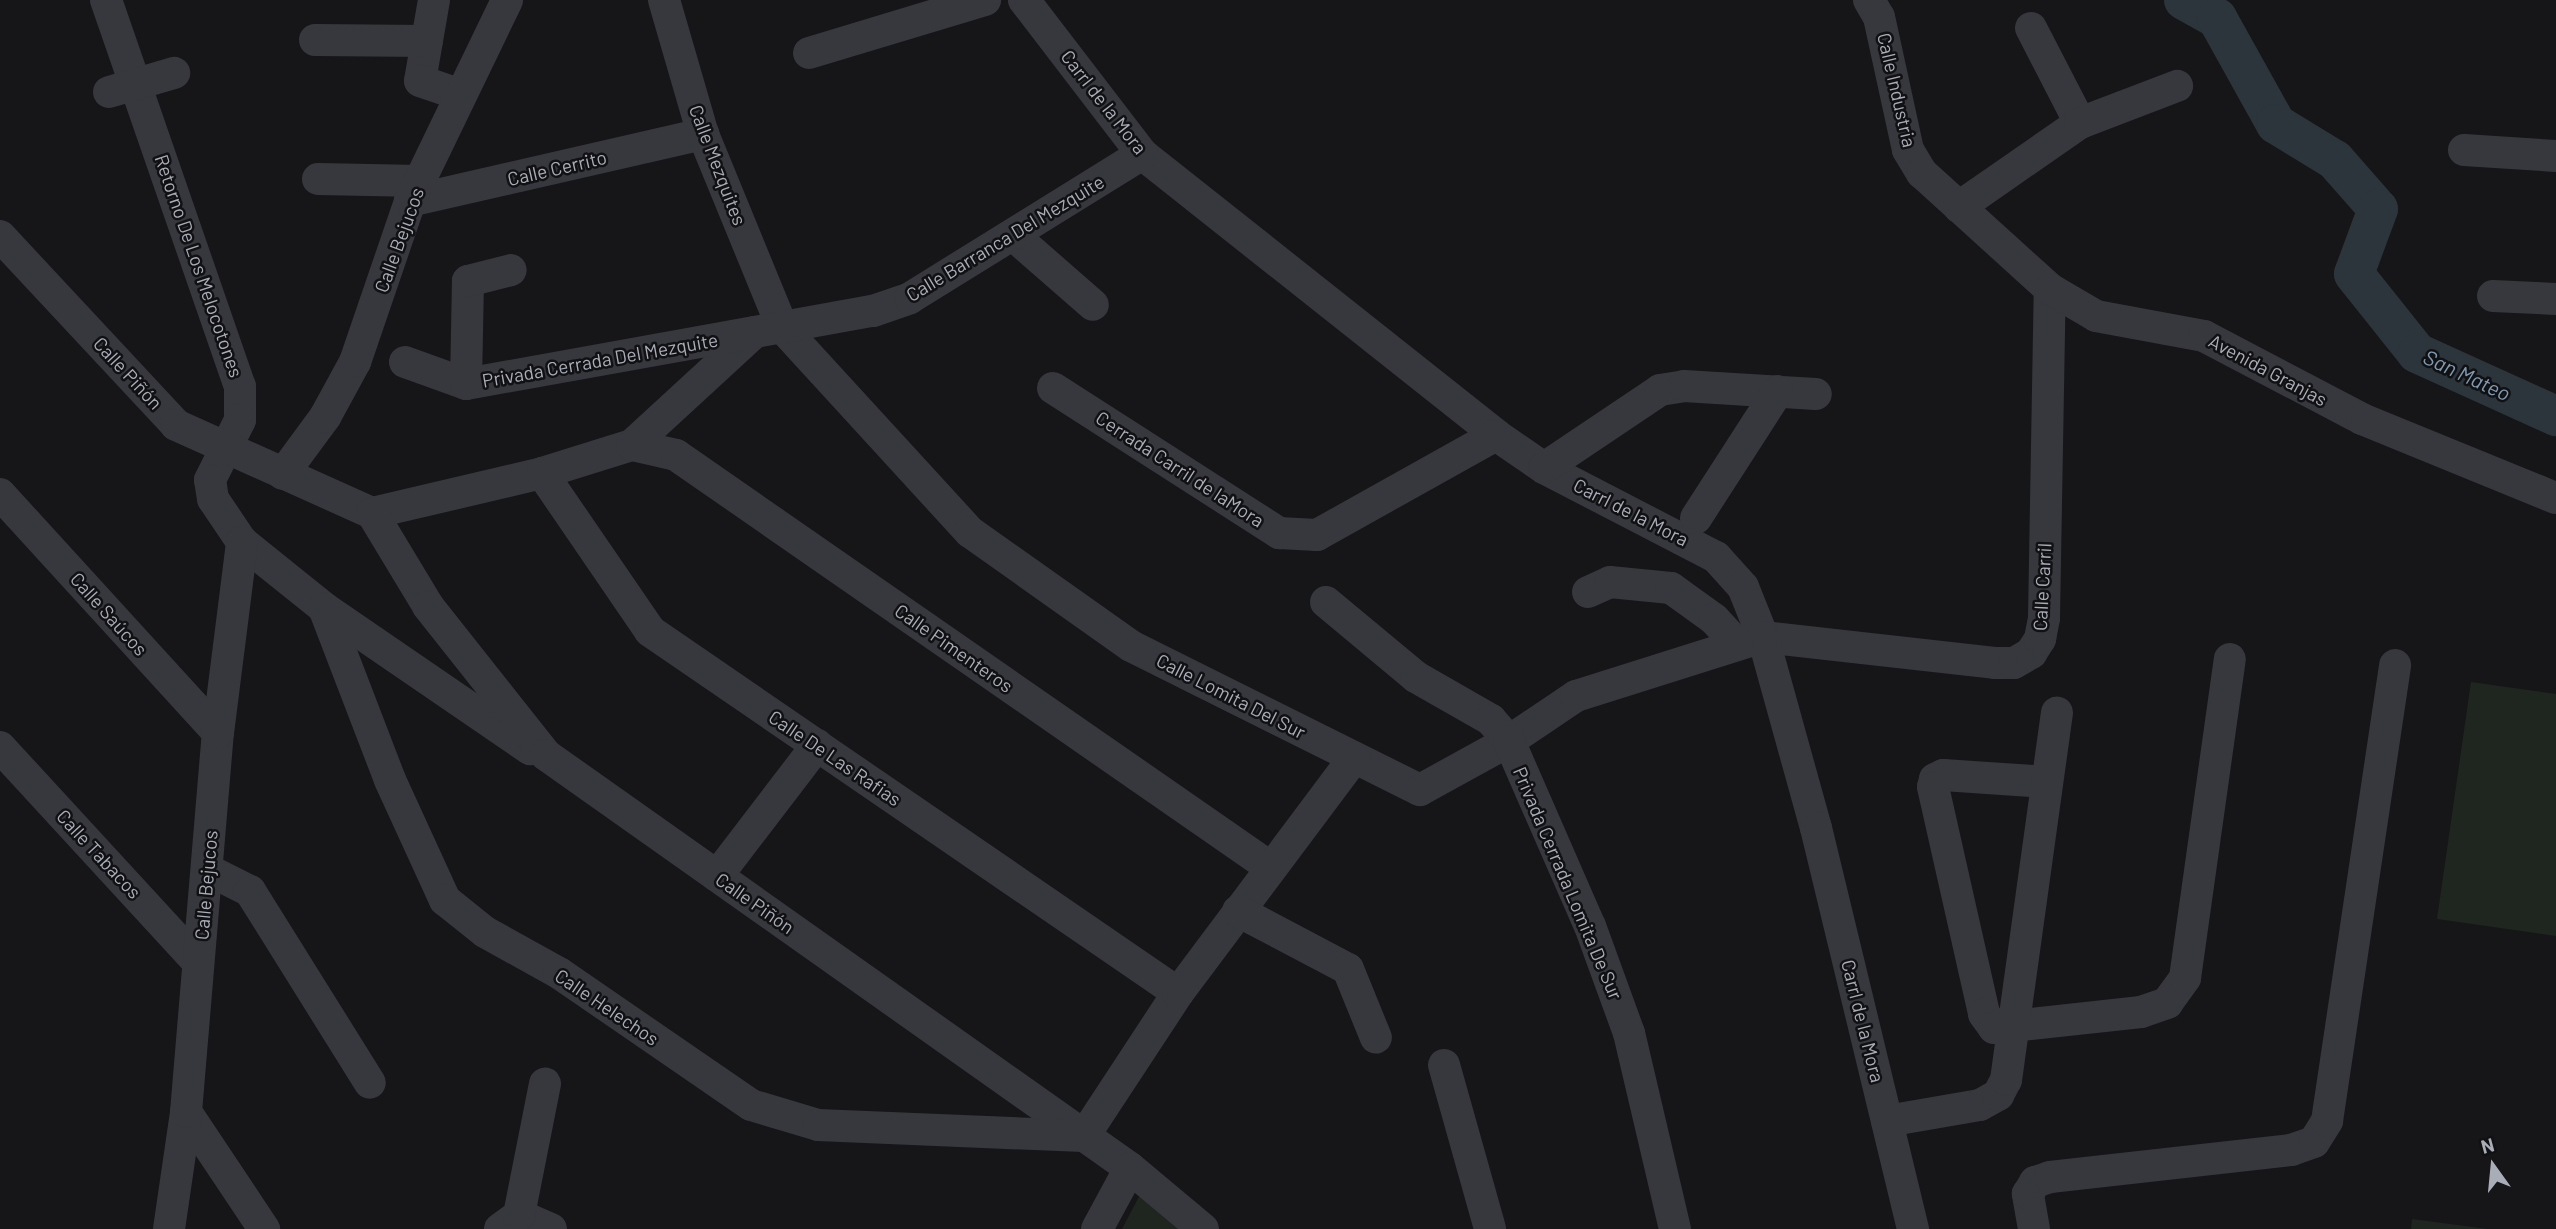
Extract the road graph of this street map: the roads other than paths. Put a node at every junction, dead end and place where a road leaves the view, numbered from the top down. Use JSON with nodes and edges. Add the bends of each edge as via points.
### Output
{"nodes":[{"id":1,"x":106,"y":0,"type":"edge"},
{"id":2,"x":434,"y":0,"type":"edge"},
{"id":3,"x":507,"y":0,"type":"edge"},
{"id":4,"x":664,"y":0,"type":"edge"},
{"id":5,"x":985,"y":0,"type":"edge"},
{"id":6,"x":1024,"y":0,"type":"edge"},
{"id":7,"x":1868,"y":0,"type":"edge"},
{"id":8,"x":901,"y":13,"type":"edge"},
{"id":9,"x":2031,"y":28,"type":"dead end"},
{"id":10,"x":315,"y":40,"type":"dead end"},
{"id":11,"x":427,"y":41,"type":"junction"},
{"id":12,"x":808,"y":53,"type":"dead end"},
{"id":13,"x":174,"y":73,"type":"dead end"},
{"id":14,"x":2177,"y":86,"type":"dead end"},
{"id":15,"x":123,"y":88,"type":"junction"},
{"id":16,"x":458,"y":94,"type":"junction"},
{"id":17,"x":2080,"y":123,"type":"junction"},
{"id":18,"x":703,"y":134,"type":"junction"},
{"id":19,"x":2465,"y":150,"type":"dead end"},
{"id":20,"x":1142,"y":155,"type":"junction"},
{"id":21,"x":2556,"y":156,"type":"edge"},
{"id":22,"x":318,"y":179,"type":"dead end"},
{"id":23,"x":415,"y":191,"type":"junction"},
{"id":24,"x":1959,"y":207,"type":"junction"},
{"id":25,"x":1013,"y":235,"type":"junction"},
{"id":26,"x":0,"y":236,"type":"edge"},
{"id":27,"x":511,"y":270,"type":"dead end"},
{"id":28,"x":2050,"y":289,"type":"junction"},
{"id":29,"x":2493,"y":296,"type":"dead end"},
{"id":30,"x":2556,"y":299,"type":"edge"},
{"id":31,"x":1093,"y":305,"type":"dead end"},
{"id":32,"x":768,"y":330,"type":"junction"},
{"id":33,"x":405,"y":362,"type":"dead end"},
{"id":34,"x":466,"y":384,"type":"junction"},
{"id":35,"x":1053,"y":388,"type":"dead end"},
{"id":36,"x":1778,"y":391,"type":"junction"},
{"id":37,"x":1816,"y":394,"type":"dead end"},
{"id":38,"x":1496,"y":435,"type":"junction"},
{"id":39,"x":632,"y":444,"type":"junction"},
{"id":40,"x":229,"y":449,"type":"junction"},
{"id":41,"x":1544,"y":468,"type":"junction"},
{"id":42,"x":542,"y":473,"type":"junction"},
{"id":43,"x":283,"y":474,"type":"junction"},
{"id":44,"x":0,"y":494,"type":"edge"},
{"id":45,"x":2556,"y":498,"type":"edge"},
{"id":46,"x":372,"y":513,"type":"junction"},
{"id":47,"x":1696,"y":518,"type":"dead end"},
{"id":48,"x":242,"y":542,"type":"junction"},
{"id":49,"x":1588,"y":592,"type":"dead end"},
{"id":50,"x":1326,"y":602,"type":"dead end"},
{"id":51,"x":324,"y":608,"type":"junction"},
{"id":52,"x":1751,"y":641,"type":"junction"},
{"id":53,"x":2230,"y":659,"type":"dead end"},
{"id":54,"x":2395,"y":665,"type":"dead end"},
{"id":55,"x":2057,"y":713,"type":"dead end"},
{"id":56,"x":218,"y":733,"type":"junction"},
{"id":57,"x":1509,"y":741,"type":"junction"},
{"id":58,"x":817,"y":746,"type":"junction"},
{"id":59,"x":0,"y":747,"type":"edge"},
{"id":60,"x":546,"y":755,"type":"junction"},
{"id":61,"x":1354,"y":758,"type":"junction"},
{"id":62,"x":2047,"y":782,"type":"junction"},
{"id":63,"x":1270,"y":867,"type":"junction"},
{"id":64,"x":208,"y":870,"type":"junction"},
{"id":65,"x":717,"y":876,"type":"junction"},
{"id":66,"x":1238,"y":911,"type":"junction"},
{"id":67,"x":198,"y":962,"type":"junction"},
{"id":68,"x":1178,"y":993,"type":"junction"},
{"id":69,"x":2011,"y":1030,"type":"junction"},
{"id":70,"x":1377,"y":1038,"type":"dead end"},
{"id":71,"x":1444,"y":1065,"type":"dead end"},
{"id":72,"x":370,"y":1083,"type":"dead end"},
{"id":73,"x":545,"y":1084,"type":"dead end"},
{"id":74,"x":186,"y":1112,"type":"junction"},
{"id":75,"x":1887,"y":1121,"type":"junction"},
{"id":76,"x":1084,"y":1136,"type":"junction"},
{"id":77,"x":1130,"y":1168,"type":"junction"},
{"id":78,"x":510,"y":1222,"type":"edge"},
{"id":79,"x":169,"y":1229,"type":"edge"},
{"id":80,"x":264,"y":1229,"type":"edge"},
{"id":81,"x":551,"y":1229,"type":"edge"},
{"id":82,"x":1097,"y":1229,"type":"edge"},
{"id":83,"x":1203,"y":1229,"type":"edge"},
{"id":84,"x":1490,"y":1229,"type":"edge"},
{"id":85,"x":1675,"y":1229,"type":"edge"},
{"id":86,"x":1913,"y":1229,"type":"edge"},
{"id":87,"x":2034,"y":1229,"type":"edge"}],
"edges":[{"from":1,"to":15,"type":"street","name":"Retorno De Los Melocotones"},
{"from":2,"to":11,"type":"street"},
{"from":3,"to":16,"type":"street","name":"Calle Bejucos"},
{"from":4,"to":18,"type":"street","name":"Calle Mezquites"},
{"from":5,"to":8,"type":"street"},
{"from":6,"to":20,"type":"street","name":"Carrl de la Mora"},
{"from":7,"to":24,"type":"street","name":"Calle Industria","via":[[1880,17],[1908,149],[1922,173]]},
{"from":8,"to":12,"type":"street"},
{"from":9,"to":17,"type":"street"},
{"from":10,"to":11,"type":"street"},
{"from":11,"to":16,"type":"street","via":[[420,81]]},
{"from":13,"to":15,"type":"street"},
{"from":14,"to":17,"type":"street"},
{"from":15,"to":40,"type":"street","name":"Retorno De Los Melocotones","via":[[240,386],[240,420]]},
{"from":16,"to":23,"type":"street","name":"Calle Bejucos"},
{"from":17,"to":24,"type":"street"},
{"from":18,"to":23,"type":"street","name":"Calle Cerrito"},
{"from":18,"to":32,"type":"street","name":"Calle Mezquites"},
{"from":19,"to":21,"type":"street"},
{"from":20,"to":25,"type":"street","name":"Calle Barranca Del Mezquite"},
{"from":20,"to":38,"type":"street","name":"Carrl de la Mora"},
{"from":22,"to":23,"type":"street","name":"Calle Cerrito"},
{"from":23,"to":43,"type":"street","name":"Calle Bejucos","via":[[355,362],[325,417]]},
{"from":24,"to":28,"type":"street","name":"Avenida Granjas"},
{"from":25,"to":31,"type":"street"},
{"from":25,"to":32,"type":"street","name":"Calle Barranca Del Mezquite","via":[[910,298],[873,311]]},
{"from":26,"to":40,"type":"street","name":"Calle Piñón","via":[[176,425]]},
{"from":27,"to":34,"type":"street","name":"Privada Cerrada Del Mezquite","via":[[468,281]]},
{"from":28,"to":45,"type":"street","name":"Avenida Granjas","via":[[2096,316],[2204,336],[2362,419]]},
{"from":28,"to":52,"type":"street","name":"Calle Carril","via":[[2044,618],[2040,639],[2031,653],[2014,663],[1994,663]]},
{"from":29,"to":30,"type":"street"},
{"from":32,"to":34,"type":"street","name":"Privada Cerrada Del Mezquite"},
{"from":32,"to":39,"type":"street"},
{"from":32,"to":61,"type":"street","name":"Calle Lomita Del Sur","via":[[970,532],[1131,646]]},
{"from":33,"to":34,"type":"street"},
{"from":35,"to":38,"type":"street","name":"Cerrada Carril de laMora","via":[[1279,533],[1317,536]]},
{"from":36,"to":37,"type":"street"},
{"from":36,"to":41,"type":"street","via":[[1684,386],[1660,390]]},
{"from":36,"to":47,"type":"street"},
{"from":38,"to":41,"type":"street","name":"Carrl de la Mora"},
{"from":39,"to":42,"type":"street"},
{"from":39,"to":63,"type":"street","name":"Calle Pimenteros","via":[[676,454]]},
{"from":40,"to":43,"type":"street","name":"Calle Piñón"},
{"from":40,"to":48,"type":"street","name":"Retorno De Los Melocotones","via":[[210,480],[213,499]]},
{"from":41,"to":52,"type":"street","name":"Carrl de la Mora","via":[[1716,557],[1743,587]]},
{"from":42,"to":46,"type":"street"},
{"from":42,"to":58,"type":"street","name":"Calle De Las Rafias","via":[[650,631]]},
{"from":43,"to":46,"type":"street"},
{"from":44,"to":56,"type":"street","name":"Calle Saúcos"},
{"from":46,"to":60,"type":"street","name":"Calle Piñón","via":[[428,606]]},
{"from":48,"to":51,"type":"street","name":"Retorno De Los Melocotones"},
{"from":48,"to":56,"type":"street","name":"Calle Bejucos"},
{"from":49,"to":52,"type":"street","via":[[1610,582],[1671,588]]},
{"from":50,"to":57,"type":"street","via":[[1416,677],[1491,720]]},
{"from":51,"to":60,"type":"street","name":"Retorno De Los Melocotones","via":[[526,747]]},
{"from":51,"to":76,"type":"street","name":"Calle Helechos","via":[[444,900],[485,932],[559,973],[751,1105],[818,1125]]},
{"from":52,"to":57,"type":"street","name":"Calle Lomita Del Sur","via":[[1576,696]]},
{"from":52,"to":75,"type":"street","name":"Carrl de la Mora","via":[[1816,828]]},
{"from":53,"to":69,"type":"street","via":[[2185,978],[2167,1003],[2140,1012]]},
{"from":54,"to":87,"type":"street","via":[[2327,1121],[2314,1142],[2291,1150],[2050,1177],[2035,1182],[2028,1194]]},
{"from":55,"to":62,"type":"street"},
{"from":56,"to":64,"type":"street","name":"Calle Bejucos"},
{"from":57,"to":61,"type":"street","name":"Calle Lomita Del Sur","via":[[1420,790]]},
{"from":57,"to":85,"type":"street","name":"Privada Cerrada Lomita De Sur","via":[[1590,926],[1629,1033]]},
{"from":58,"to":65,"type":"street"},
{"from":58,"to":68,"type":"street","name":"Calle De Las Rafias"},
{"from":59,"to":67,"type":"street","name":"Calle Tabacos"},
{"from":60,"to":65,"type":"street","name":"Calle Piñón"},
{"from":61,"to":63,"type":"street"},
{"from":62,"to":69,"type":"street"},
{"from":62,"to":69,"type":"street","via":[[1944,775],[1935,779],[1933,787],[1984,1014],[1994,1028]]},
{"from":63,"to":66,"type":"street"},
{"from":64,"to":67,"type":"street","name":"Calle Bejucos"},
{"from":64,"to":72,"type":"street","via":[[250,891]]},
{"from":65,"to":76,"type":"street","name":"Calle Piñón"},
{"from":66,"to":68,"type":"street"},
{"from":66,"to":70,"type":"street","via":[[1348,969]]},
{"from":67,"to":74,"type":"street","name":"Calle Bejucos"},
{"from":68,"to":76,"type":"street"},
{"from":69,"to":75,"type":"street","via":[[2006,1080],[1998,1095],[1980,1105]]},
{"from":71,"to":84,"type":"street"},
{"from":73,"to":78,"type":"street"},
{"from":74,"to":79,"type":"street","name":"Calle Bejucos"},
{"from":74,"to":80,"type":"street"},
{"from":75,"to":86,"type":"street","name":"Carrl de la Mora"},
{"from":76,"to":77,"type":"street","name":"Calle Piñón"},
{"from":77,"to":82,"type":"street"},
{"from":77,"to":83,"type":"street","name":"Calle Piñón"},
{"from":78,"to":81,"type":"street"}]}
